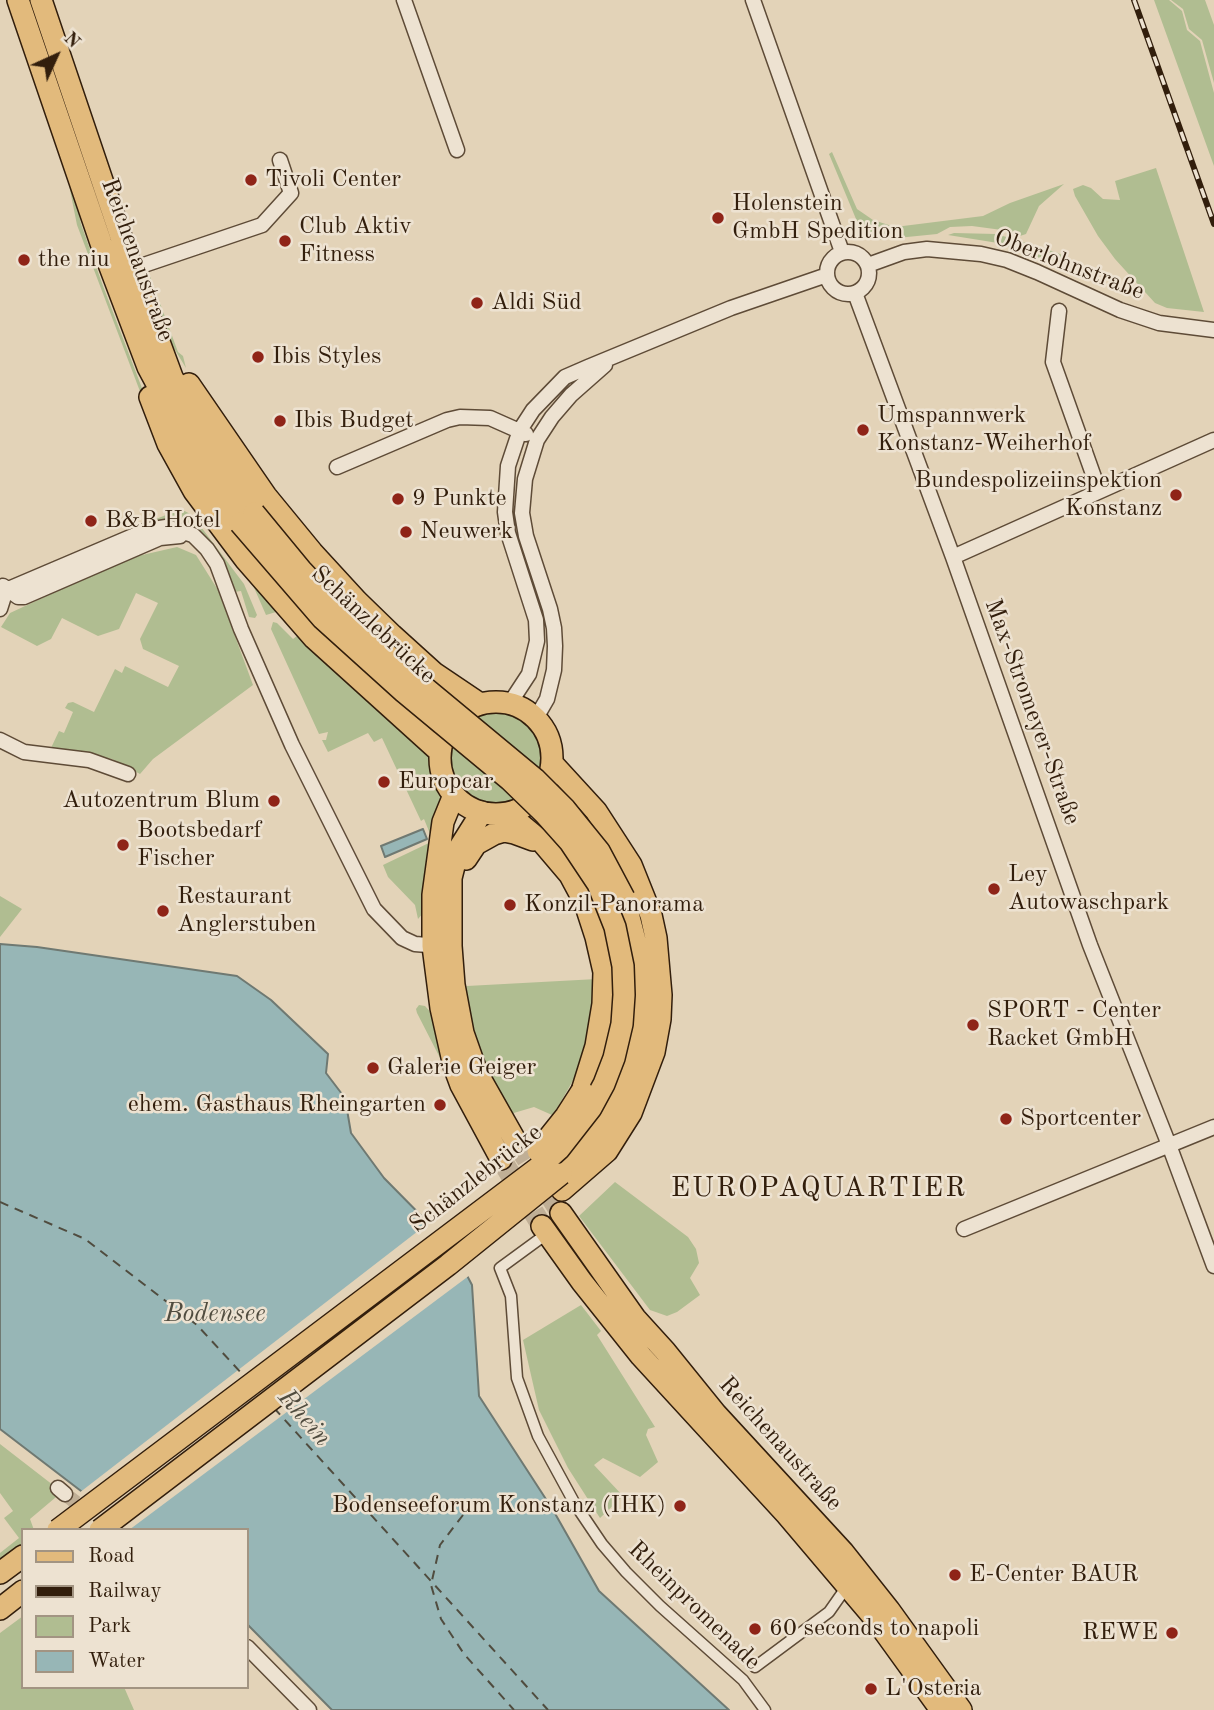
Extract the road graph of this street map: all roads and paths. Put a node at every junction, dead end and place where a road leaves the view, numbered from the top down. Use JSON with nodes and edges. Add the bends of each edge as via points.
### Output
{"nodes":[{"id":1,"x":18,"y":0,"type":"edge"},
{"id":2,"x":40,"y":0,"type":"edge"},
{"id":3,"x":404,"y":0,"type":"edge"},
{"id":4,"x":753,"y":0,"type":"edge"},
{"id":5,"x":457,"y":150,"type":"dead end"},
{"id":6,"x":280,"y":160,"type":"dead end"},
{"id":7,"x":842,"y":252,"type":"junction"},
{"id":8,"x":869,"y":265,"type":"junction"},
{"id":9,"x":132,"y":269,"type":"junction"},
{"id":10,"x":827,"y":275,"type":"junction"},
{"id":11,"x":855,"y":293,"type":"junction"},
{"id":12,"x":1059,"y":310,"type":"dead end"},
{"id":13,"x":1214,"y":330,"type":"edge"},
{"id":14,"x":158,"y":338,"type":"junction"},
{"id":15,"x":621,"y":354,"type":"junction"},
{"id":16,"x":148,"y":367,"type":"junction"},
{"id":17,"x":520,"y":430,"type":"junction"},
{"id":18,"x":537,"y":440,"type":"junction"},
{"id":19,"x":1214,"y":440,"type":"edge"},
{"id":20,"x":337,"y":467,"type":"dead end"},
{"id":21,"x":1099,"y":491,"type":"junction"},
{"id":22,"x":247,"y":518,"type":"junction"},
{"id":23,"x":953,"y":557,"type":"junction"},
{"id":24,"x":3,"y":586,"type":"edge"},
{"id":25,"x":0,"y":609,"type":"edge"},
{"id":26,"x":510,"y":703,"type":"junction"},
{"id":27,"x":480,"y":704,"type":"junction"},
{"id":28,"x":536,"y":718,"type":"junction"},
{"id":29,"x":0,"y":740,"type":"edge"},
{"id":30,"x":439,"y":751,"type":"junction"},
{"id":31,"x":552,"y":763,"type":"junction"},
{"id":32,"x":128,"y":774,"type":"dead end"},
{"id":33,"x":454,"y":794,"type":"junction"},
{"id":34,"x":482,"y":812,"type":"junction"},
{"id":35,"x":507,"y":813,"type":"junction"},
{"id":36,"x":542,"y":842,"type":"junction"},
{"id":37,"x":453,"y":869,"type":"junction"},
{"id":38,"x":442,"y":946,"type":"junction"},
{"id":39,"x":1214,"y":1127,"type":"edge"},
{"id":40,"x":484,"y":1131,"type":"junction"},
{"id":41,"x":1169,"y":1145,"type":"junction"},
{"id":42,"x":501,"y":1159,"type":"tunnel mouth"},
{"id":43,"x":504,"y":1193,"type":"junction"},
{"id":44,"x":964,"y":1229,"type":"dead end"},
{"id":45,"x":543,"y":1231,"type":"junction"},
{"id":46,"x":447,"y":1265,"type":"junction"},
{"id":47,"x":1214,"y":1266,"type":"edge"},
{"id":48,"x":61,"y":1528,"type":"edge"},
{"id":49,"x":103,"y":1528,"type":"edge"},
{"id":50,"x":21,"y":1557,"type":"edge"},
{"id":51,"x":0,"y":1573,"type":"edge"},
{"id":52,"x":843,"y":1592,"type":"dead end"},
{"id":53,"x":21,"y":1593,"type":"edge"},
{"id":54,"x":0,"y":1609,"type":"edge"},
{"id":55,"x":248,"y":1648,"type":"edge"},
{"id":56,"x":755,"y":1667,"type":"dead end"},
{"id":57,"x":309,"y":1710,"type":"edge"},
{"id":58,"x":765,"y":1710,"type":"edge"},
{"id":59,"x":941,"y":1710,"type":"edge"},
{"id":60,"x":961,"y":1710,"type":"edge"}],
"edges":[{"from":1,"to":16,"type":"main road","name":"Reichenaustraße"},
{"from":2,"to":9,"type":"main road","name":"Reichenaustraße"},
{"from":3,"to":5,"type":"street"},
{"from":4,"to":7,"type":"street"},
{"from":6,"to":9,"type":"street","name":"Reichenaustraße","via":[[291,193],[262,225]]},
{"from":7,"to":8,"type":"street","via":[[858,253]]},
{"from":7,"to":10,"type":"street","via":[[829,263]]},
{"from":8,"to":11,"type":"street","via":[[868,282]]},
{"from":8,"to":13,"type":"street","name":"Oberlohnstraße","via":[[927,249],[1007,260],[1120,310],[1159,323]]},
{"from":9,"to":14,"type":"main road","name":"Reichenaustraße"},
{"from":10,"to":11,"type":"street","via":[[837,290]]},
{"from":10,"to":15,"type":"street","via":[[741,304]]},
{"from":11,"to":23,"type":"street","name":"Max-Stromeyer-Straße"},
{"from":12,"to":21,"type":"street","via":[[1053,362]]},
{"from":14,"to":22,"type":"main road","name":"Reichenaustraße","via":[[172,377]]},
{"from":14,"to":27,"type":"main road","via":[[266,496],[312,552],[434,673]]},
{"from":15,"to":17,"type":"street","via":[[565,377],[540,401]]},
{"from":15,"to":18,"type":"street","via":[[570,395]]},
{"from":16,"to":22,"type":"main road","name":"Reichenaustraße","via":[[201,466]]},
{"from":16,"to":30,"type":"main road","via":[[149,395],[168,444],[214,521],[314,638]]},
{"from":17,"to":18,"type":"street"},
{"from":17,"to":20,"type":"street","via":[[491,418],[447,420]]},
{"from":17,"to":26,"type":"street","via":[[508,466],[505,512],[536,620],[537,641],[529,674]]},
{"from":18,"to":28,"type":"street","via":[[525,479],[522,513],[555,646],[551,685]]},
{"from":19,"to":21,"type":"street"},
{"from":21,"to":23,"type":"street"},
{"from":22,"to":43,"type":"main road","name":"Schänzlebrücke","bridge":true,"via":[[288,581],[331,627],[545,814],[589,869],[611,912],[624,995],[614,1058],[575,1131],[538,1168]]},
{"from":22,"to":46,"type":"main road","name":"Schänzlebrücke","bridge":true,"via":[[347,619],[565,809],[608,866],[633,926],[641,984],[639,1025],[622,1090],[605,1122],[561,1174]]},
{"from":23,"to":41,"type":"street","name":"Max-Stromeyer-Straße","via":[[1090,945]]},
{"from":24,"to":25,"type":"street"},
{"from":24,"to":38,"type":"street","via":[[147,530],[166,527],[192,534],[217,564],[292,745],[374,909],[402,938]]},
{"from":26,"to":27,"type":"main road"},
{"from":26,"to":28,"type":"main road"},
{"from":27,"to":30,"type":"main road","via":[[448,728]]},
{"from":28,"to":31,"type":"main road","via":[[546,732]]},
{"from":29,"to":32,"type":"street","via":[[24,752],[89,760]]},
{"from":30,"to":33,"type":"main road","via":[[443,777]]},
{"from":31,"to":35,"type":"main road","via":[[540,793]]},
{"from":31,"to":46,"type":"main road","via":[[596,811],[642,891],[656,939],[660,1007],[654,1052],[631,1113],[607,1150],[477,1255]]},
{"from":33,"to":34,"type":"main road"},
{"from":33,"to":38,"type":"main road","via":[[446,811],[433,895]]},
{"from":34,"to":35,"type":"main road"},
{"from":34,"to":37,"type":"main road","via":[[458,850]]},
{"from":35,"to":36,"type":"main road"},
{"from":36,"to":37,"type":"main road","via":[[514,832],[494,834],[476,844]]},
{"from":36,"to":43,"type":"main road","bridge":true,"via":[[570,875],[592,921],[602,962],[600,1030],[582,1091],[551,1137],[515,1171]]},
{"from":37,"to":38,"type":"main road"},
{"from":38,"to":40,"type":"main road","via":[[441,1007],[454,1066]]},
{"from":38,"to":40,"type":"main road","via":[[477,1073],[512,1136]]},
{"from":39,"to":41,"type":"street"},
{"from":40,"to":42,"type":"main road"},
{"from":41,"to":44,"type":"street"},
{"from":41,"to":47,"type":"street","name":"Max-Stromeyer-Straße"},
{"from":43,"to":48,"type":"main road","name":"Schänzlebrücke","bridge":true},
{"from":45,"to":58,"type":"street","name":"Rheinpromenade","via":[[500,1268],[511,1296],[517,1378],[538,1436],[575,1504],[610,1553],[660,1606],[743,1680]]},
{"from":45,"to":59,"type":"main road","name":"Reichenaustraße","via":[[641,1356],[876,1620]]},
{"from":45,"to":60,"type":"main road","name":"Reichenaustraße","via":[[546,1214],[562,1215],[635,1318],[843,1552]]},
{"from":46,"to":49,"type":"main road","name":"Schänzlebrücke","bridge":true},
{"from":50,"to":51,"type":"main road"},
{"from":52,"to":56,"type":"street","via":[[829,1612]]},
{"from":53,"to":54,"type":"main road"},
{"from":55,"to":57,"type":"street"}]}
